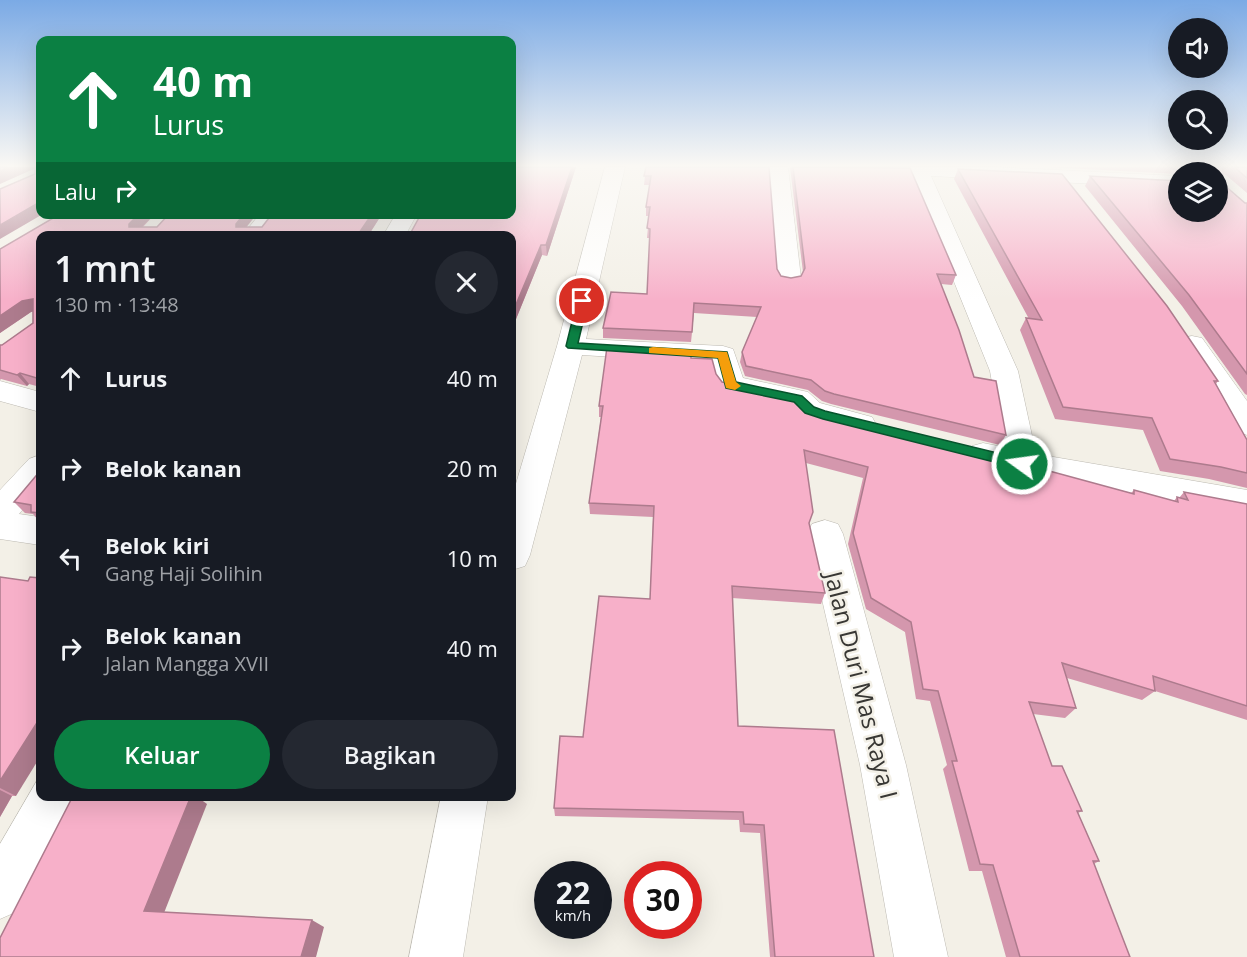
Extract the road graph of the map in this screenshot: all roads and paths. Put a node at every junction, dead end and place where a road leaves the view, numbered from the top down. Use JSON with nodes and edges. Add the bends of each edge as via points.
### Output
{"nodes":[{"id":1,"x":604,"y":212,"type":"edge"},
{"id":2,"x":782,"y":212,"type":"edge"},
{"id":3,"x":936,"y":212,"type":"edge"},
{"id":4,"x":268,"y":219,"type":"edge"},
{"id":5,"x":257,"y":231,"type":"edge"},
{"id":6,"x":789,"y":278,"type":"edge"},
{"id":7,"x":1178,"y":322,"type":"edge"},
{"id":8,"x":572,"y":346,"type":"junction"},
{"id":9,"x":0,"y":391,"type":"edge"},
{"id":10,"x":36,"y":401,"type":"edge"},
{"id":11,"x":1247,"y":424,"type":"edge"},
{"id":12,"x":889,"y":431,"type":"edge"},
{"id":13,"x":955,"y":447,"type":"edge"},
{"id":14,"x":1022,"y":464,"type":"junction"},
{"id":15,"x":36,"y":472,"type":"edge"},
{"id":16,"x":1247,"y":503,"type":"edge"},
{"id":17,"x":0,"y":513,"type":"edge"},
{"id":18,"x":0,"y":525,"type":"edge"},
{"id":19,"x":36,"y":530,"type":"edge"},
{"id":20,"x":825,"y":534,"type":"dead end"},
{"id":21,"x":516,"y":541,"type":"edge"},
{"id":22,"x":52,"y":801,"type":"edge"},
{"id":23,"x":464,"y":801,"type":"edge"},
{"id":24,"x":0,"y":893,"type":"edge"},
{"id":25,"x":436,"y":957,"type":"edge"},
{"id":26,"x":921,"y":957,"type":"edge"}],
"edges":[{"from":1,"to":8,"type":"street"},
{"from":2,"to":6,"type":"street"},
{"from":3,"to":14,"type":"street","via":[[1004,371]]},
{"from":4,"to":5,"type":"street"},
{"from":7,"to":11,"type":"street"},
{"from":8,"to":12,"type":"street","via":[[723,355],[730,385],[798,399],[810,410]]},
{"from":8,"to":21,"type":"street"},
{"from":9,"to":10,"type":"street"},
{"from":13,"to":14,"type":"street"},
{"from":14,"to":16,"type":"street"},
{"from":15,"to":17,"type":"street"},
{"from":18,"to":19,"type":"street"},
{"from":20,"to":26,"type":"street","name":"Jalan Duri Mas Raya I","via":[[867,700]]},
{"from":22,"to":24,"type":"street"},
{"from":23,"to":25,"type":"street"}]}
